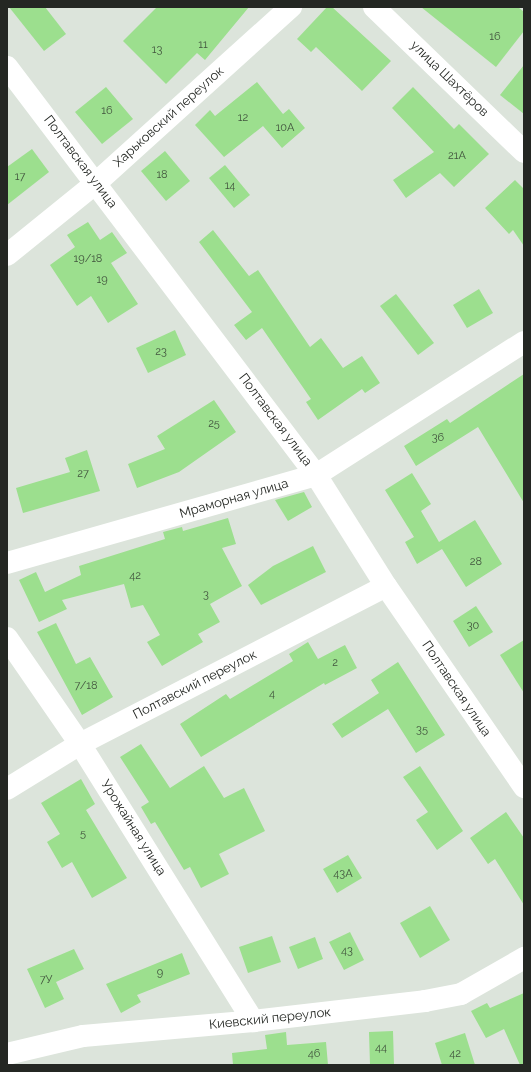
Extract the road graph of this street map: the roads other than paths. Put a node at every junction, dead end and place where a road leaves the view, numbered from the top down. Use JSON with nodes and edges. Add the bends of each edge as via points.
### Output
{"nodes":[{"id":1,"x":291,"y":7,"type":"edge"},
{"id":2,"x":374,"y":7,"type":"edge"},
{"id":3,"x":7,"y":67,"type":"edge"},
{"id":4,"x":524,"y":152,"type":"edge"},
{"id":5,"x":96,"y":182,"type":"junction"},
{"id":6,"x":7,"y":255,"type":"edge"},
{"id":7,"x":524,"y":342,"type":"edge"},
{"id":8,"x":316,"y":475,"type":"junction"},
{"id":9,"x":7,"y":563,"type":"edge"},
{"id":10,"x":386,"y":586,"type":"junction"},
{"id":11,"x":7,"y":638,"type":"edge"},
{"id":12,"x":80,"y":744,"type":"junction"},
{"id":13,"x":524,"y":787,"type":"edge"},
{"id":14,"x":7,"y":789,"type":"edge"},
{"id":15,"x":524,"y":958,"type":"edge"},
{"id":16,"x":253,"y":1021,"type":"junction"},
{"id":17,"x":7,"y":1054,"type":"edge"}],
"edges":[{"from":1,"to":5,"type":"street","name":"Харьковский переулок"},
{"from":2,"to":4,"type":"street","name":"улица Шахтёров"},
{"from":3,"to":5,"type":"street","name":"Полтавская улица"},
{"from":5,"to":6,"type":"street","name":"Харьковский переулок"},
{"from":5,"to":8,"type":"street","name":"Полтавская улица"},
{"from":7,"to":8,"type":"street","name":"Мраморная улица"},
{"from":8,"to":9,"type":"street","name":"Мраморная улица"},
{"from":8,"to":10,"type":"street","name":"Полтавская улица"},
{"from":10,"to":12,"type":"street","name":"Полтавский переулок"},
{"from":10,"to":13,"type":"street","name":"Полтавская улица"},
{"from":11,"to":12,"type":"street","name":"Урожайная улица"},
{"from":12,"to":14,"type":"street","name":"Полтавский переулок"},
{"from":12,"to":16,"type":"street","name":"Урожайная улица"},
{"from":15,"to":16,"type":"street","name":"Киевский переулок","via":[[461,994],[356,1011]]},
{"from":16,"to":17,"type":"street","name":"Киевский переулок","via":[[83,1036]]}]}
